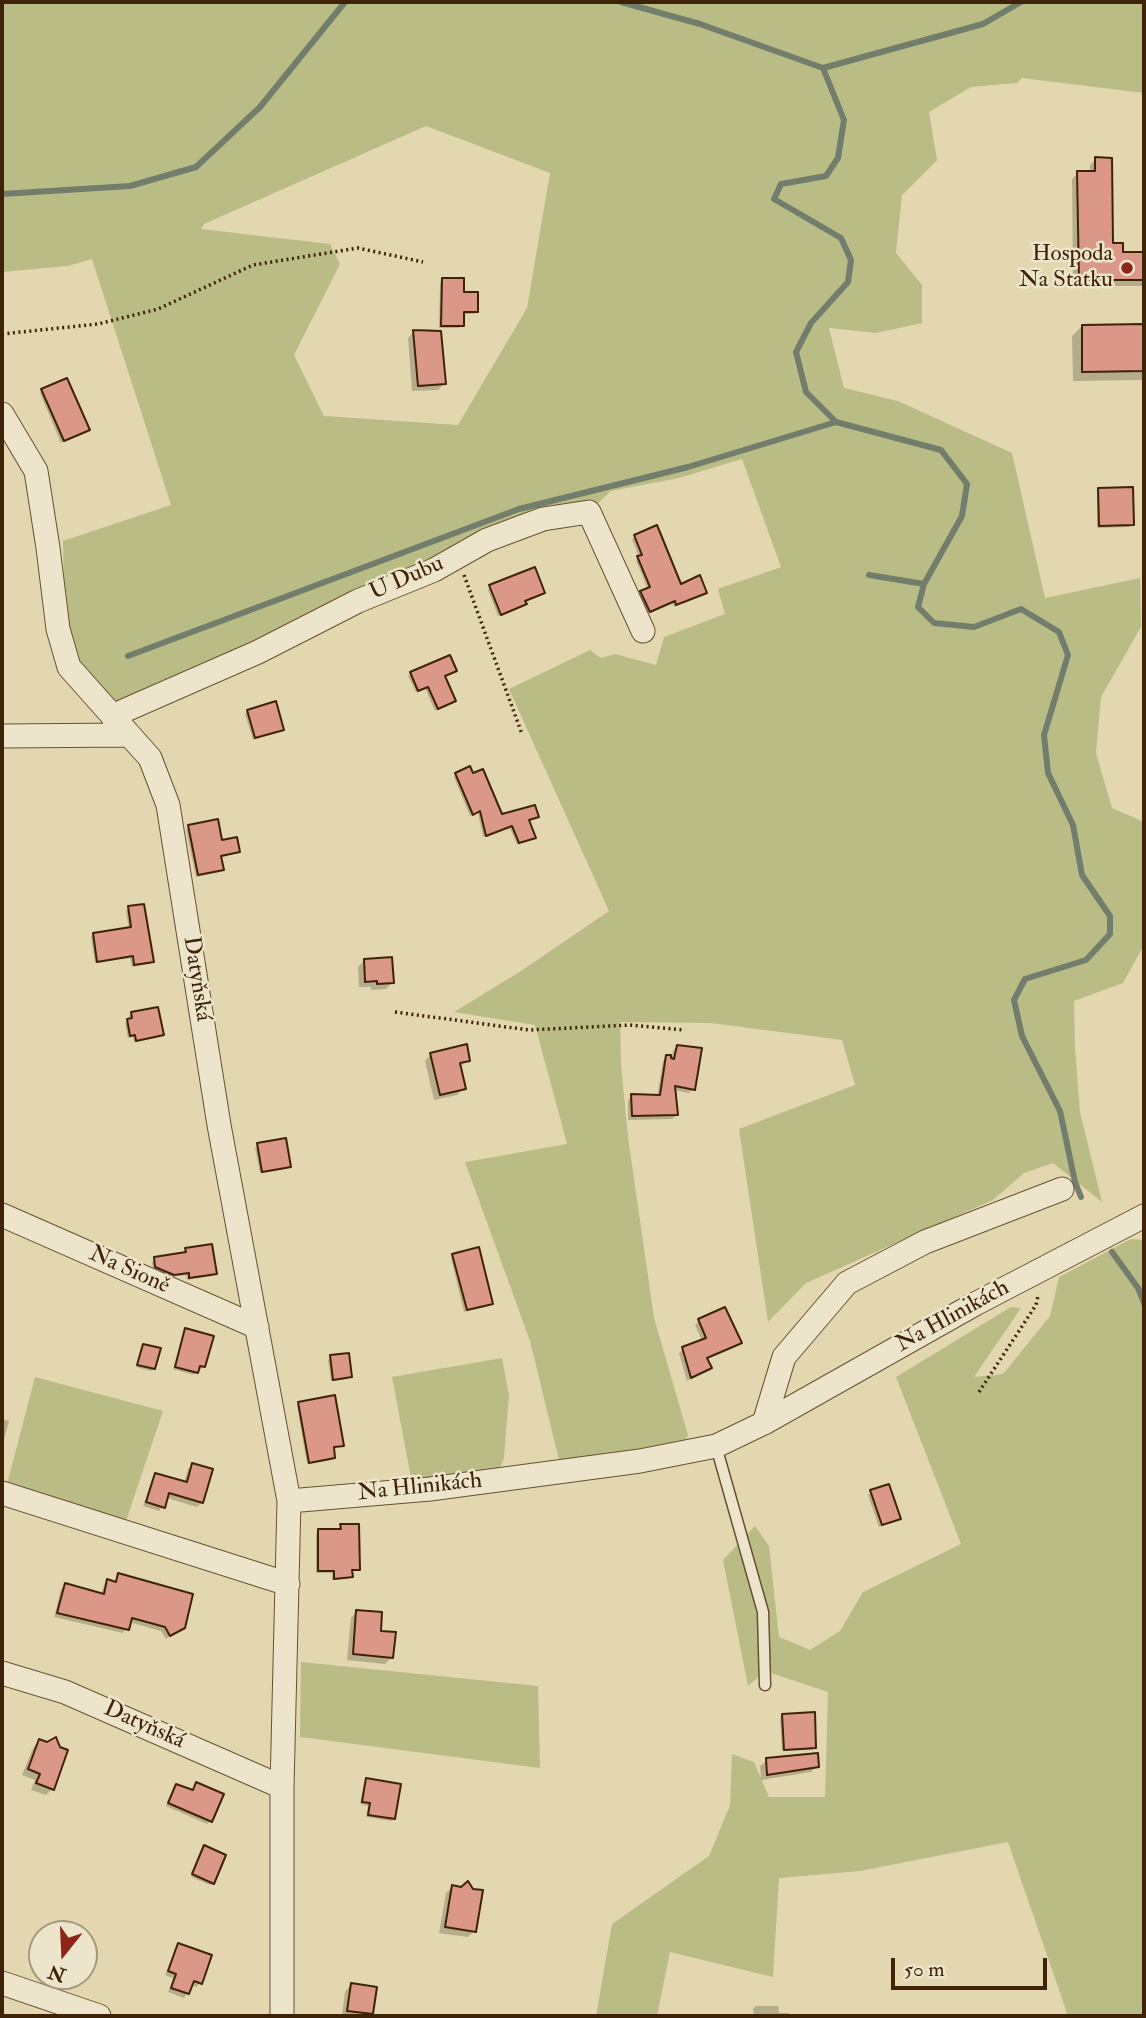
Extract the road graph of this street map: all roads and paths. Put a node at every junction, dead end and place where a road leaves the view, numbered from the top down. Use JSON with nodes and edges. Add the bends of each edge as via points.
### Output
{"nodes":[{"id":1,"x":423,"y":262,"type":"dead end"},
{"id":2,"x":2,"y":334,"type":"edge"},
{"id":3,"x":2,"y":414,"type":"edge"},
{"id":4,"x":457,"y":556,"type":"junction"},
{"id":5,"x":643,"y":631,"type":"dead end"},
{"id":6,"x":112,"y":716,"type":"junction"},
{"id":7,"x":522,"y":734,"type":"dead end"},
{"id":8,"x":128,"y":735,"type":"junction"},
{"id":9,"x":2,"y":736,"type":"edge"},
{"id":10,"x":395,"y":1012,"type":"dead end"},
{"id":11,"x":685,"y":1030,"type":"dead end"},
{"id":12,"x":1062,"y":1189,"type":"dead end"},
{"id":13,"x":2,"y":1215,"type":"edge"},
{"id":14,"x":1144,"y":1216,"type":"edge"},
{"id":15,"x":1042,"y":1269,"type":"junction"},
{"id":16,"x":257,"y":1327,"type":"junction"},
{"id":17,"x":979,"y":1392,"type":"dead end"},
{"id":18,"x":764,"y":1423,"type":"junction"},
{"id":19,"x":716,"y":1446,"type":"junction"},
{"id":20,"x":2,"y":1493,"type":"edge"},
{"id":21,"x":289,"y":1500,"type":"junction"},
{"id":22,"x":288,"y":1584,"type":"junction"},
{"id":23,"x":2,"y":1673,"type":"edge"},
{"id":24,"x":765,"y":1685,"type":"dead end"},
{"id":25,"x":282,"y":1787,"type":"junction"},
{"id":26,"x":2,"y":1983,"type":"edge"},
{"id":27,"x":99,"y":2016,"type":"edge"},
{"id":28,"x":282,"y":2016,"type":"edge"}],
"edges":[{"from":1,"to":2,"type":"path","via":[[358,248],[253,265],[158,309],[98,324]]},
{"from":3,"to":6,"type":"street","name":"Datyňská","via":[[36,471],[58,629],[69,667]]},
{"from":4,"to":5,"type":"street","name":"U Dubu","via":[[543,519],[589,512]]},
{"from":4,"to":6,"type":"street","name":"U Dubu"},
{"from":4,"to":7,"type":"path"},
{"from":6,"to":8,"type":"street","name":"Datyňská"},
{"from":8,"to":9,"type":"street"},
{"from":8,"to":16,"type":"street","name":"Datyňská","via":[[150,758],[168,805],[219,1125]]},
{"from":10,"to":11,"type":"path","via":[[529,1030],[630,1026]]},
{"from":12,"to":18,"type":"street","via":[[925,1242],[848,1283],[784,1357]]},
{"from":13,"to":16,"type":"street","name":"Na Sioně"},
{"from":14,"to":15,"type":"street","name":"Na Hlinikách"},
{"from":15,"to":17,"type":"path","via":[[1036,1305]]},
{"from":15,"to":18,"type":"street","name":"Na Hlinikách"},
{"from":16,"to":21,"type":"street","name":"Datyňská"},
{"from":18,"to":19,"type":"street","name":"Na Hlinikách"},
{"from":19,"to":21,"type":"street","name":"Na Hlinikách","via":[[640,1461],[442,1487]]},
{"from":19,"to":24,"type":"lane","via":[[763,1612]]},
{"from":20,"to":22,"type":"street"},
{"from":21,"to":22,"type":"street","name":"Datyňská"},
{"from":22,"to":25,"type":"street","name":"Datyňská"},
{"from":23,"to":25,"type":"street","name":"Datyňská","via":[[65,1692]]},
{"from":25,"to":28,"type":"street","name":"Datyňská"},
{"from":26,"to":27,"type":"street"}]}
